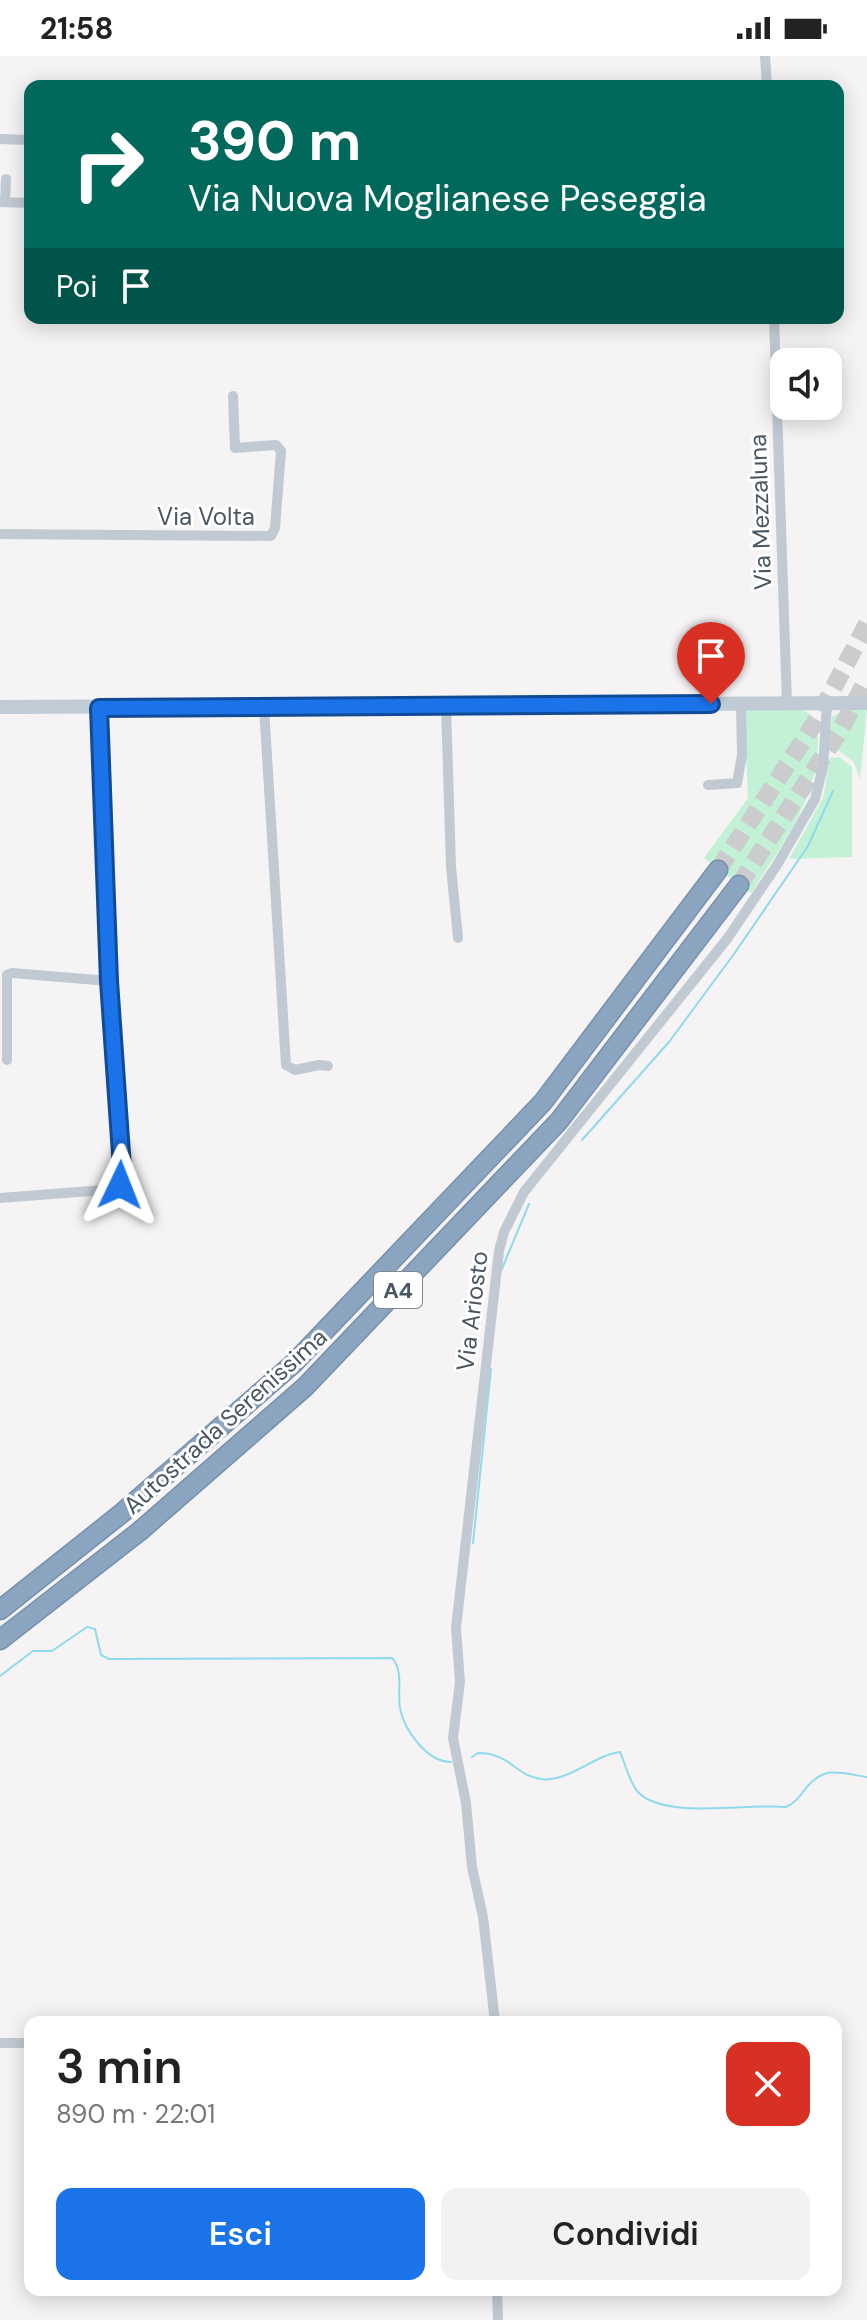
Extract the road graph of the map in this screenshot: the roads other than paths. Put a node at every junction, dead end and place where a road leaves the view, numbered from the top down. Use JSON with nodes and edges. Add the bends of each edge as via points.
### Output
{"nodes":[{"id":1,"x":765,"y":56,"type":"edge"},
{"id":2,"x":767,"y":80,"type":"edge"},
{"id":3,"x":0,"y":139,"type":"edge"},
{"id":4,"x":24,"y":140,"type":"edge"},
{"id":5,"x":6,"y":179,"type":"dead end"},
{"id":6,"x":2,"y":202,"type":"edge"},
{"id":7,"x":24,"y":203,"type":"edge"},
{"id":8,"x":774,"y":324,"type":"edge"},
{"id":9,"x":233,"y":396,"type":"dead end"},
{"id":10,"x":0,"y":534,"type":"edge"},
{"id":11,"x":867,"y":703,"type":"edge"},
{"id":12,"x":741,"y":704,"type":"junction"},
{"id":13,"x":787,"y":704,"type":"junction"},
{"id":14,"x":827,"y":704,"type":"junction"},
{"id":15,"x":446,"y":706,"type":"junction"},
{"id":16,"x":0,"y":707,"type":"edge"},
{"id":17,"x":264,"y":707,"type":"junction"},
{"id":18,"x":99,"y":708,"type":"junction"},
{"id":19,"x":708,"y":785,"type":"dead end"},
{"id":20,"x":718,"y":870,"type":"tunnel mouth"},
{"id":21,"x":739,"y":885,"type":"tunnel mouth"},
{"id":22,"x":458,"y":938,"type":"dead end"},
{"id":23,"x":109,"y":981,"type":"junction"},
{"id":24,"x":7,"y":1060,"type":"dead end"},
{"id":25,"x":328,"y":1066,"type":"dead end"},
{"id":26,"x":0,"y":1198,"type":"edge"},
{"id":27,"x":0,"y":1610,"type":"edge"},
{"id":28,"x":0,"y":1640,"type":"edge"},
{"id":29,"x":494,"y":2016,"type":"edge"},
{"id":30,"x":0,"y":2043,"type":"edge"},
{"id":31,"x":24,"y":2043,"type":"edge"},
{"id":32,"x":497,"y":2296,"type":"edge"},
{"id":33,"x":498,"y":2320,"type":"edge"}],
"edges":[{"from":1,"to":2,"type":"street"},
{"from":3,"to":4,"type":"street"},
{"from":5,"to":6,"type":"street"},
{"from":6,"to":7,"type":"street"},
{"from":8,"to":13,"type":"street","name":"Via Mezzaluna"},
{"from":9,"to":10,"type":"street","name":"Via Volta","via":[[235,448],[276,445],[281,451],[271,536]]},
{"from":11,"to":14,"type":"main road"},
{"from":12,"to":13,"type":"main road"},
{"from":12,"to":15,"type":"main road"},
{"from":12,"to":19,"type":"street","via":[[737,783]]},
{"from":13,"to":14,"type":"main road"},
{"from":14,"to":29,"type":"street","name":"Via Ariosto","via":[[815,799],[777,865],[727,939],[524,1192],[499,1251],[456,1628],[460,1682],[453,1738]]},
{"from":15,"to":17,"type":"main road"},
{"from":15,"to":22,"type":"street"},
{"from":16,"to":18,"type":"main road"},
{"from":17,"to":18,"type":"main road"},
{"from":17,"to":25,"type":"street","via":[[286,1065],[295,1070]]},
{"from":18,"to":23,"type":"street"},
{"from":20,"to":27,"type":"highway","name":"Autostrada Serenissima","number":"A4","via":[[543,1102],[294,1363],[122,1513]]},
{"from":21,"to":28,"type":"highway","name":"Autostrada Serenissima","number":"A4","via":[[559,1121],[305,1387],[140,1531]]},
{"from":23,"to":24,"type":"street","via":[[7,975]]},
{"from":23,"to":26,"type":"street","via":[[120,1185]]},
{"from":30,"to":31,"type":"street"},
{"from":32,"to":33,"type":"street"}]}
